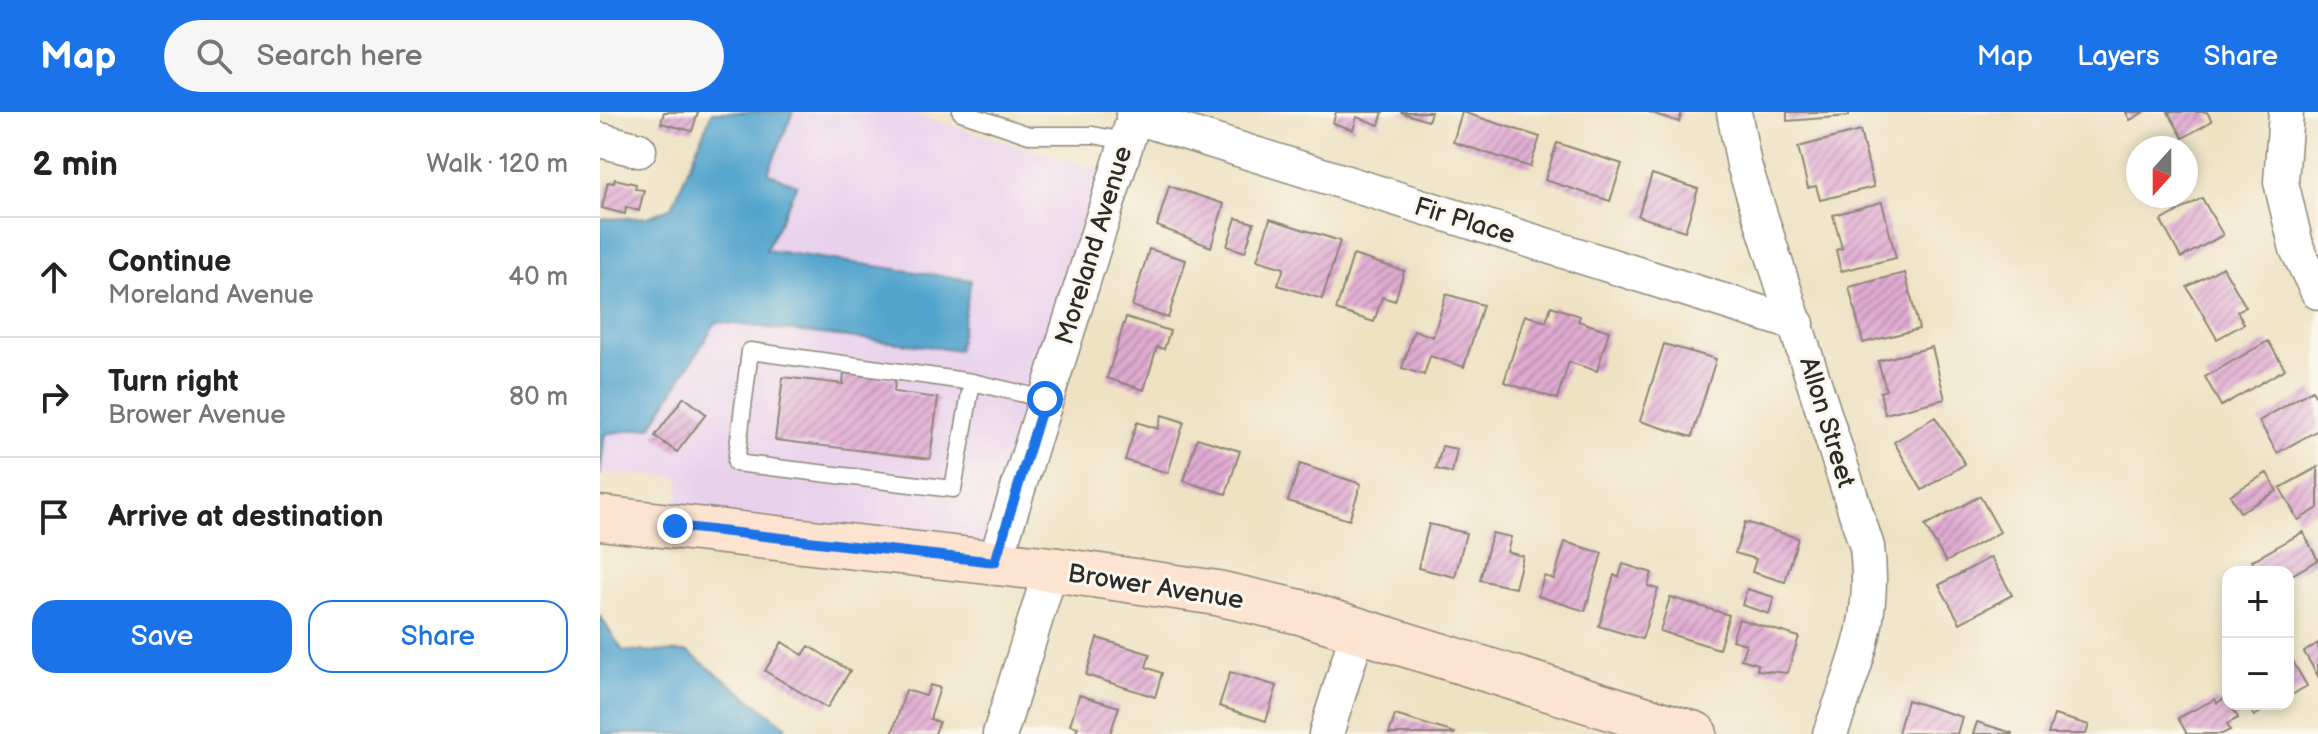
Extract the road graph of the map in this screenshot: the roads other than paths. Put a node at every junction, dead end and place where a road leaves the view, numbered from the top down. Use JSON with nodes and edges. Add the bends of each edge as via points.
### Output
{"nodes":[{"id":1,"x":961,"y":112,"type":"edge"},
{"id":2,"x":1734,"y":112,"type":"edge"},
{"id":3,"x":2286,"y":112,"type":"edge"},
{"id":4,"x":1131,"y":123,"type":"edge"},
{"id":5,"x":600,"y":140,"type":"edge"},
{"id":6,"x":639,"y":150,"type":"dead end"},
{"id":7,"x":2318,"y":292,"type":"edge"},
{"id":8,"x":1797,"y":324,"type":"junction"},
{"id":9,"x":972,"y":382,"type":"junction"},
{"id":10,"x":1045,"y":399,"type":"junction"},
{"id":11,"x":600,"y":518,"type":"edge"},
{"id":12,"x":995,"y":562,"type":"junction"},
{"id":13,"x":1051,"y":569,"type":"junction"},
{"id":14,"x":1358,"y":631,"type":"junction"},
{"id":15,"x":1000,"y":734,"type":"edge"},
{"id":16,"x":1326,"y":734,"type":"edge"},
{"id":17,"x":1695,"y":734,"type":"edge"},
{"id":18,"x":1830,"y":734,"type":"edge"}],
"edges":[{"from":1,"to":4,"type":"lane","via":[[1054,138],[1093,135]]},
{"from":2,"to":8,"type":"street","name":"Allon Street","via":[[1744,165]]},
{"from":3,"to":7,"type":"street","via":[[2281,182],[2297,249]]},
{"from":4,"to":8,"type":"street","name":"Fir Place"},
{"from":4,"to":10,"type":"street","name":"Moreland Avenue"},
{"from":5,"to":6,"type":"street"},
{"from":8,"to":18,"type":"street","name":"Allon Street","via":[[1867,547],[1872,586],[1865,634]]},
{"from":9,"to":9,"type":"lane","via":[[953,489],[736,463],[750,351]]},
{"from":9,"to":10,"type":"lane"},
{"from":10,"to":12,"type":"street","name":"Moreland Avenue"},
{"from":11,"to":12,"type":"main road","name":"Brower Avenue"},
{"from":12,"to":13,"type":"main road","name":"Brower Avenue"},
{"from":13,"to":14,"type":"main road","name":"Brower Avenue","via":[[1217,593]]},
{"from":13,"to":15,"type":"street"},
{"from":14,"to":16,"type":"street"},
{"from":14,"to":17,"type":"main road","name":"Brower Avenue"}]}
